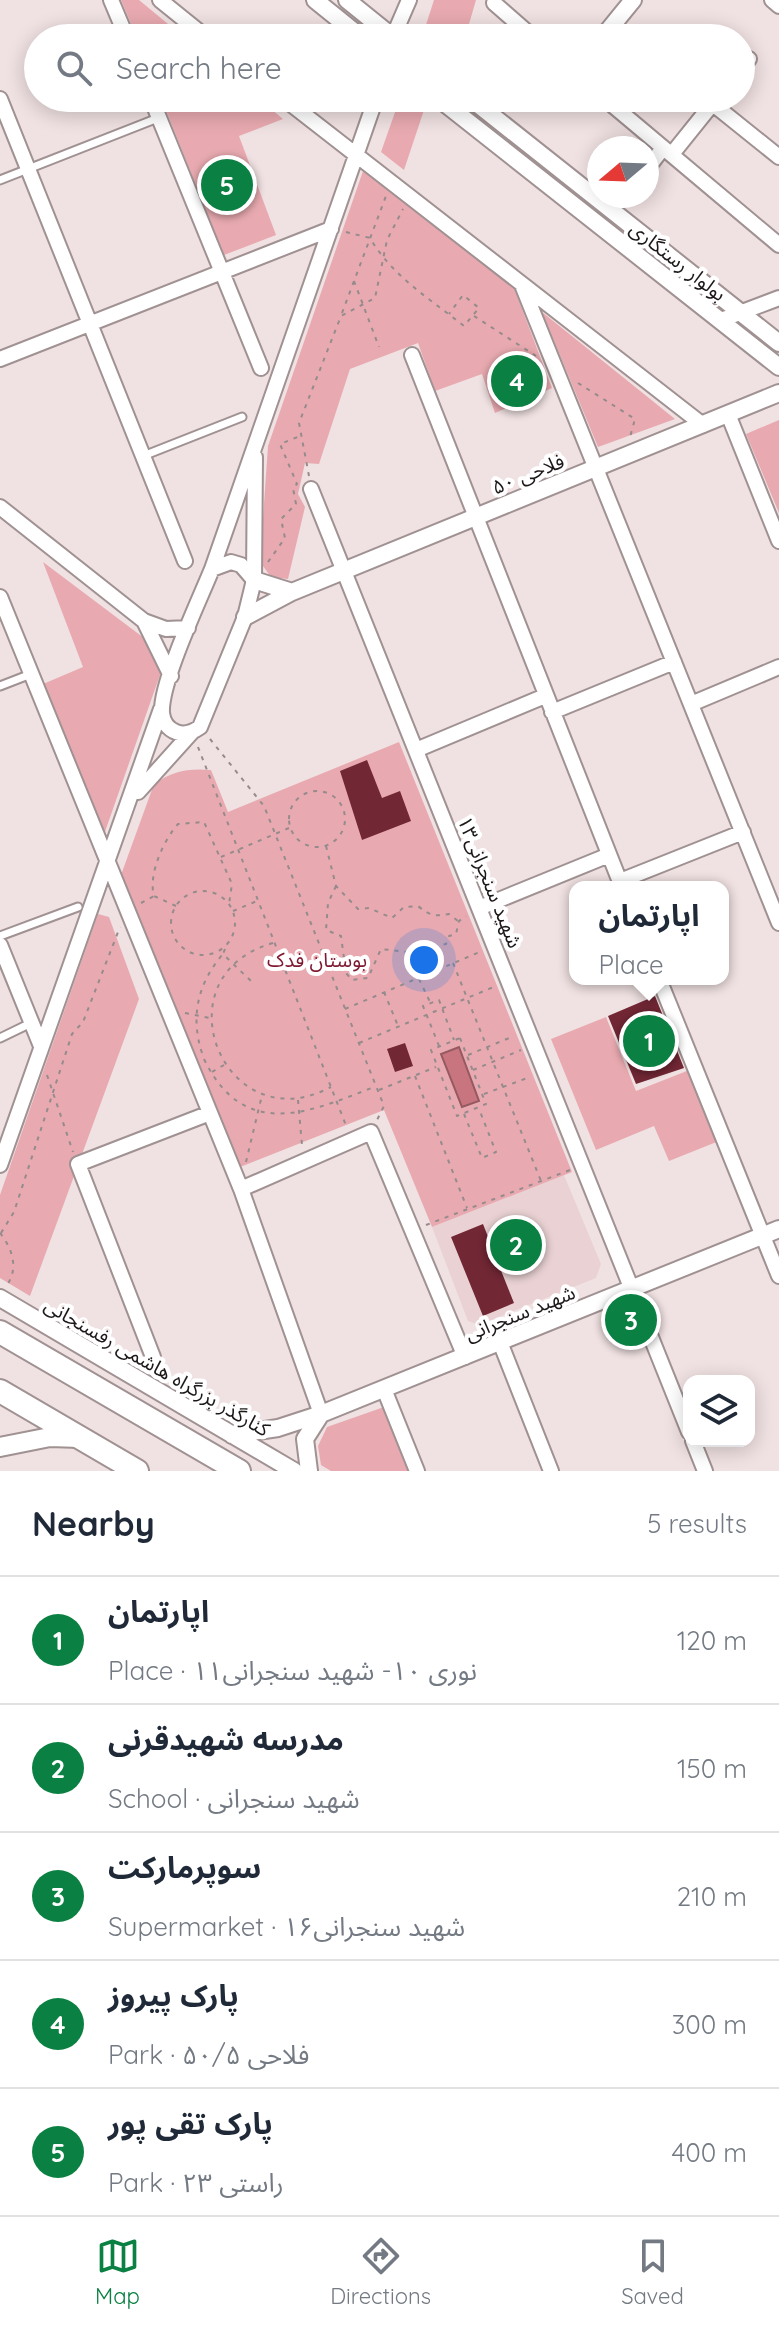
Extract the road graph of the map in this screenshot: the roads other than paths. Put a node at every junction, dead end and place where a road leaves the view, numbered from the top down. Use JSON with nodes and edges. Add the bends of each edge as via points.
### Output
{"nodes":[{"id":1,"x":111,"y":0,"type":"edge"},
{"id":2,"x":160,"y":0,"type":"edge"},
{"id":3,"x":315,"y":0,"type":"edge"},
{"id":4,"x":347,"y":0,"type":"edge"},
{"id":5,"x":409,"y":0,"type":"edge"},
{"id":6,"x":633,"y":0,"type":"edge"},
{"id":7,"x":772,"y":0,"type":"edge"},
{"id":8,"x":494,"y":3,"type":"dead end"},
{"id":9,"x":779,"y":6,"type":"edge"},
{"id":10,"x":121,"y":24,"type":"edge"},
{"id":11,"x":190,"y":24,"type":"edge"},
{"id":12,"x":345,"y":24,"type":"edge"},
{"id":13,"x":377,"y":24,"type":"edge"},
{"id":14,"x":400,"y":24,"type":"edge"},
{"id":15,"x":518,"y":24,"type":"edge"},
{"id":16,"x":618,"y":24,"type":"edge"},
{"id":17,"x":0,"y":99,"type":"edge"},
{"id":18,"x":157,"y":112,"type":"edge"},
{"id":19,"x":300,"y":112,"type":"edge"},
{"id":20,"x":371,"y":112,"type":"edge"},
{"id":21,"x":456,"y":112,"type":"edge"},
{"id":22,"x":488,"y":112,"type":"edge"},
{"id":23,"x":621,"y":112,"type":"edge"},
{"id":24,"x":705,"y":112,"type":"edge"},
{"id":25,"x":723,"y":112,"type":"edge"},
{"id":26,"x":159,"y":117,"type":"junction"},
{"id":27,"x":667,"y":151,"type":"junction"},
{"id":28,"x":356,"y":157,"type":"junction"},
{"id":29,"x":779,"y":157,"type":"edge"},
{"id":30,"x":659,"y":158,"type":"edge"},
{"id":31,"x":28,"y":169,"type":"junction"},
{"id":32,"x":0,"y":180,"type":"edge"},
{"id":33,"x":331,"y":229,"type":"junction"},
{"id":34,"x":779,"y":245,"type":"edge"},
{"id":35,"x":222,"y":272,"type":"junction"},
{"id":36,"x":522,"y":285,"type":"junction"},
{"id":37,"x":779,"y":298,"type":"edge"},
{"id":38,"x":741,"y":313,"type":"junction"},
{"id":39,"x":721,"y":320,"type":"junction"},
{"id":40,"x":90,"y":323,"type":"junction"},
{"id":41,"x":779,"y":343,"type":"edge"},
{"id":42,"x":412,"y":355,"type":"dead end"},
{"id":43,"x":0,"y":359,"type":"edge"},
{"id":44,"x":779,"y":367,"type":"edge"},
{"id":45,"x":261,"y":368,"type":"dead end"},
{"id":46,"x":779,"y":393,"type":"edge"},
{"id":47,"x":728,"y":414,"type":"junction"},
{"id":48,"x":242,"y":417,"type":"dead end"},
{"id":49,"x":703,"y":425,"type":"junction"},
{"id":50,"x":255,"y":445,"type":"junction"},
{"id":51,"x":143,"y":456,"type":"junction"},
{"id":52,"x":596,"y":468,"type":"junction"},
{"id":53,"x":311,"y":489,"type":"road end"},
{"id":54,"x":0,"y":507,"type":"edge"},
{"id":55,"x":474,"y":518,"type":"junction"},
{"id":56,"x":779,"y":541,"type":"edge"},
{"id":57,"x":185,"y":561,"type":"dead end"},
{"id":58,"x":212,"y":569,"type":"junction"},
{"id":59,"x":344,"y":571,"type":"junction"},
{"id":60,"x":254,"y":580,"type":"junction"},
{"id":61,"x":292,"y":592,"type":"junction"},
{"id":62,"x":0,"y":597,"type":"edge"},
{"id":63,"x":245,"y":617,"type":"junction"},
{"id":64,"x":144,"y":621,"type":"junction"},
{"id":65,"x":188,"y":628,"type":"junction"},
{"id":66,"x":674,"y":662,"type":"junction"},
{"id":67,"x":779,"y":667,"type":"edge"},
{"id":68,"x":31,"y":674,"type":"junction"},
{"id":69,"x":171,"y":676,"type":"junction"},
{"id":70,"x":0,"y":686,"type":"edge"},
{"id":71,"x":545,"y":696,"type":"junction"},
{"id":72,"x":691,"y":704,"type":"junction"},
{"id":73,"x":161,"y":709,"type":"junction"},
{"id":74,"x":552,"y":712,"type":"junction"},
{"id":75,"x":196,"y":730,"type":"junction"},
{"id":76,"x":416,"y":750,"type":"junction"},
{"id":77,"x":126,"y":808,"type":"junction"},
{"id":78,"x":743,"y":832,"type":"junction"},
{"id":79,"x":609,"y":855,"type":"junction"},
{"id":80,"x":107,"y":862,"type":"junction"},
{"id":81,"x":620,"y":881,"type":"edge"},
{"id":82,"x":628,"y":881,"type":"edge"},
{"id":83,"x":78,"y":907,"type":"dead end"},
{"id":84,"x":479,"y":908,"type":"junction"},
{"id":85,"x":779,"y":923,"type":"edge"},
{"id":86,"x":0,"y":936,"type":"edge"},
{"id":87,"x":0,"y":945,"type":"edge"},
{"id":88,"x":661,"y":985,"type":"edge"},
{"id":89,"x":32,"y":1023,"type":"junction"},
{"id":90,"x":0,"y":1038,"type":"edge"},
{"id":91,"x":41,"y":1046,"type":"junction"},
{"id":92,"x":210,"y":1113,"type":"junction"},
{"id":93,"x":0,"y":1165,"type":"edge"},
{"id":94,"x":241,"y":1189,"type":"junction"},
{"id":95,"x":779,"y":1229,"type":"edge"},
{"id":96,"x":763,"y":1236,"type":"junction"},
{"id":97,"x":779,"y":1276,"type":"edge"},
{"id":98,"x":632,"y":1289,"type":"junction"},
{"id":99,"x":3,"y":1293,"type":"edge"},
{"id":100,"x":0,"y":1332,"type":"edge"},
{"id":101,"x":500,"y":1342,"type":"junction"},
{"id":102,"x":153,"y":1357,"type":"dead end"},
{"id":103,"x":465,"y":1357,"type":"junction"},
{"id":104,"x":384,"y":1389,"type":"junction"},
{"id":105,"x":0,"y":1391,"type":"edge"},
{"id":106,"x":321,"y":1414,"type":"junction"},
{"id":107,"x":683,"y":1417,"type":"edge"},
{"id":108,"x":232,"y":1435,"type":"junction"},
{"id":109,"x":80,"y":1438,"type":"junction"},
{"id":110,"x":0,"y":1447,"type":"edge"},
{"id":111,"x":695,"y":1447,"type":"edge"},
{"id":112,"x":137,"y":1471,"type":"edge"},
{"id":113,"x":239,"y":1471,"type":"edge"},
{"id":114,"x":294,"y":1471,"type":"edge"},
{"id":115,"x":309,"y":1471,"type":"edge"},
{"id":116,"x":417,"y":1471,"type":"edge"},
{"id":117,"x":551,"y":1471,"type":"edge"},
{"id":118,"x":705,"y":1471,"type":"edge"}],
"edges":[{"from":1,"to":10,"type":"street"},
{"from":2,"to":11,"type":"street"},
{"from":3,"to":12,"type":"street"},
{"from":4,"to":13,"type":"street"},
{"from":5,"to":14,"type":"street"},
{"from":6,"to":16,"type":"street"},
{"from":7,"to":9,"type":"street"},
{"from":8,"to":15,"type":"street"},
{"from":17,"to":31,"type":"street"},
{"from":18,"to":26,"type":"street"},
{"from":19,"to":28,"type":"street"},
{"from":20,"to":28,"type":"street"},
{"from":21,"to":39,"type":"street","name":"بولوار رستگاری"},
{"from":22,"to":38,"type":"street","name":"بولوار رستگاری"},
{"from":23,"to":27,"type":"street"},
{"from":24,"to":27,"type":"street"},
{"from":25,"to":29,"type":"street"},
{"from":26,"to":31,"type":"lane"},
{"from":26,"to":35,"type":"street"},
{"from":27,"to":30,"type":"street"},
{"from":27,"to":34,"type":"street"},
{"from":28,"to":33,"type":"street"},
{"from":28,"to":36,"type":"street"},
{"from":31,"to":32,"type":"lane"},
{"from":31,"to":40,"type":"street"},
{"from":33,"to":35,"type":"street"},
{"from":33,"to":50,"type":"street"},
{"from":35,"to":40,"type":"street"},
{"from":35,"to":45,"type":"street"},
{"from":36,"to":49,"type":"street"},
{"from":36,"to":52,"type":"street"},
{"from":37,"to":38,"type":"street"},
{"from":38,"to":39,"type":"street"},
{"from":38,"to":41,"type":"street","name":"بولوار رستگاری"},
{"from":39,"to":44,"type":"street","name":"بولوار رستگاری"},
{"from":40,"to":43,"type":"street"},
{"from":40,"to":51,"type":"street"},
{"from":42,"to":55,"type":"street"},
{"from":46,"to":47,"type":"street","name":"فلاحی ۵۰"},
{"from":47,"to":49,"type":"street","name":"فلاحی ۵۰"},
{"from":47,"to":56,"type":"street"},
{"from":48,"to":51,"type":"lane"},
{"from":49,"to":52,"type":"street","name":"فلاحی ۵۰"},
{"from":50,"to":58,"type":"street"},
{"from":50,"to":60,"type":"street"},
{"from":51,"to":57,"type":"street"},
{"from":52,"to":55,"type":"street","name":"فلاحی ۵۰"},
{"from":52,"to":66,"type":"street"},
{"from":53,"to":59,"type":"street","name":"شهید سنجرانی۱۳"},
{"from":54,"to":64,"type":"street"},
{"from":55,"to":59,"type":"street","name":"فلاحی ۵۰"},
{"from":55,"to":71,"type":"street"},
{"from":58,"to":60,"type":"street","via":[[231,562]]},
{"from":58,"to":65,"type":"street"},
{"from":59,"to":61,"type":"street","name":"فلاحی ۵۰"},
{"from":59,"to":76,"type":"street","name":"شهید سنجرانی۱۳"},
{"from":60,"to":61,"type":"street"},
{"from":60,"to":63,"type":"street"},
{"from":61,"to":63,"type":"street","name":"فلاحی ۵۰"},
{"from":62,"to":68,"type":"street"},
{"from":63,"to":75,"type":"street"},
{"from":64,"to":65,"type":"street","via":[[166,629]]},
{"from":64,"to":69,"type":"street"},
{"from":65,"to":69,"type":"street"},
{"from":66,"to":72,"type":"street"},
{"from":66,"to":74,"type":"street"},
{"from":67,"to":72,"type":"street"},
{"from":68,"to":70,"type":"lane"},
{"from":68,"to":80,"type":"street"},
{"from":69,"to":73,"type":"street"},
{"from":71,"to":74,"type":"street"},
{"from":71,"to":76,"type":"street"},
{"from":72,"to":78,"type":"street"},
{"from":73,"to":75,"type":"street","via":[[175,732]]},
{"from":73,"to":77,"type":"street"},
{"from":74,"to":79,"type":"street"},
{"from":75,"to":77,"type":"street","via":[[149,776]]},
{"from":76,"to":84,"type":"street","name":"شهید سنجرانی۱۳"},
{"from":77,"to":80,"type":"street"},
{"from":78,"to":82,"type":"street"},
{"from":78,"to":85,"type":"street"},
{"from":79,"to":81,"type":"street"},
{"from":79,"to":84,"type":"street"},
{"from":80,"to":91,"type":"street"},
{"from":80,"to":92,"type":"street"},
{"from":83,"to":86,"type":"lane"},
{"from":84,"to":98,"type":"street","name":"شهید سنجرانی۱۳"},
{"from":87,"to":89,"type":"street"},
{"from":88,"to":96,"type":"street"},
{"from":89,"to":90,"type":"lane"},
{"from":89,"to":91,"type":"street"},
{"from":91,"to":93,"type":"street"},
{"from":92,"to":94,"type":"street"},
{"from":92,"to":102,"type":"street","via":[[78,1164]]},
{"from":94,"to":103,"type":"street","via":[[371,1132]]},
{"from":94,"to":106,"type":"street"},
{"from":95,"to":96,"type":"street","name":"شهید سنجرانی"},
{"from":96,"to":97,"type":"street"},
{"from":96,"to":98,"type":"street","name":"شهید سنجرانی"},
{"from":98,"to":101,"type":"street","name":"شهید سنجرانی"},
{"from":98,"to":107,"type":"street","name":"شهید سنجرانی۱۳"},
{"from":99,"to":108,"type":"street","name":"کنارگذر بزرگراه هاشمی رفسنجانی"},
{"from":100,"to":113,"type":"highway"},
{"from":101,"to":103,"type":"street","name":"شهید سنجرانی"},
{"from":101,"to":117,"type":"street"},
{"from":103,"to":104,"type":"street","name":"شهید سنجرانی"},
{"from":104,"to":106,"type":"street","name":"شهید سنجرانی"},
{"from":104,"to":116,"type":"street"},
{"from":105,"to":109,"type":"highway"},
{"from":106,"to":108,"type":"street","name":"شهید سنجرانی"},
{"from":106,"to":115,"type":"street","via":[[305,1439]]},
{"from":108,"to":114,"type":"street","name":"کنارگذر بزرگراه هاشمی رفسنجانی"},
{"from":109,"to":110,"type":"main road","via":[[50,1437]]},
{"from":109,"to":112,"type":"highway"},
{"from":111,"to":118,"type":"street"}]}
